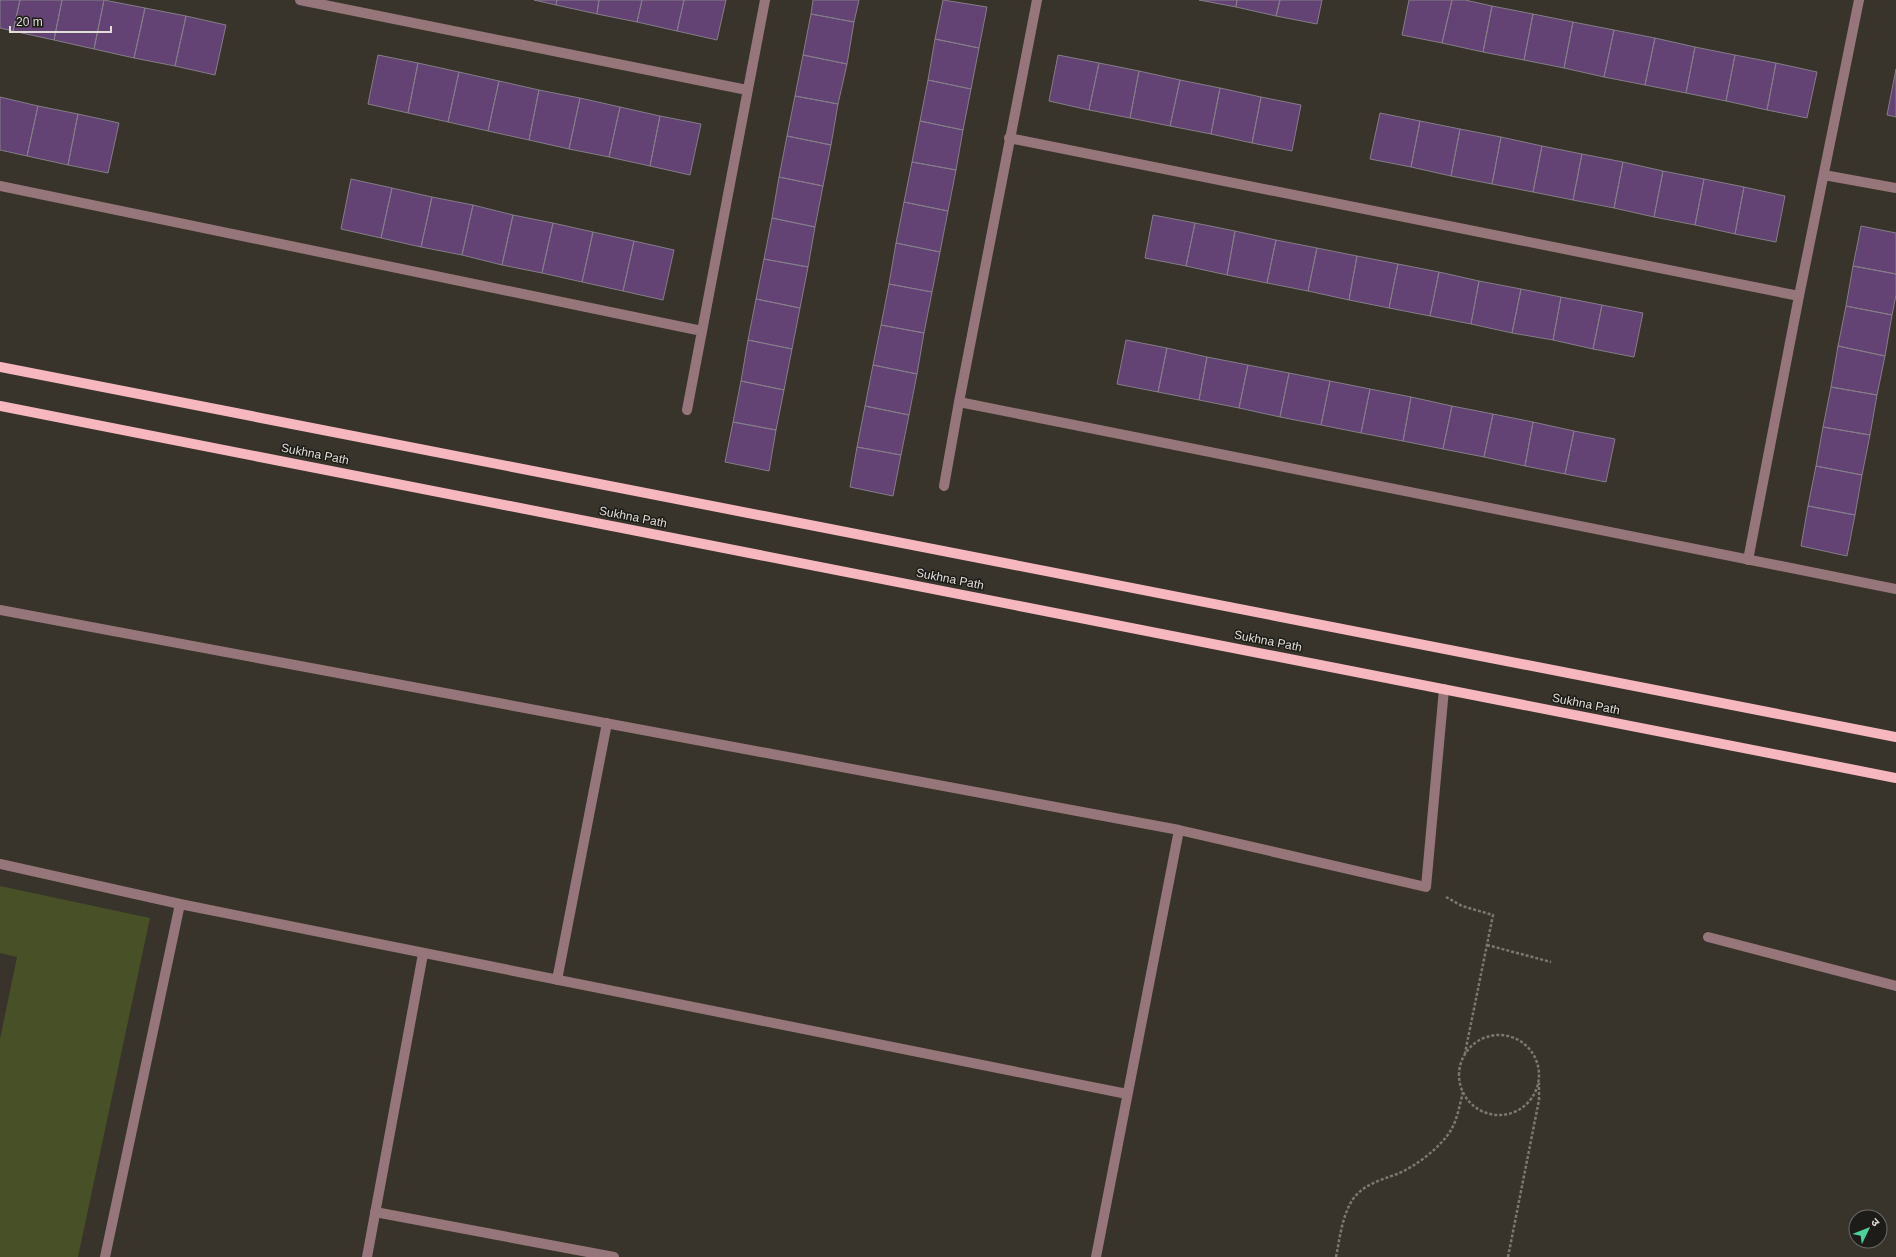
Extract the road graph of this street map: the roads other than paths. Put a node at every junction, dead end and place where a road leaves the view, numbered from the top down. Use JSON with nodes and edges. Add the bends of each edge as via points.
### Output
{"nodes":[{"id":1,"x":300,"y":0,"type":"edge"},
{"id":2,"x":765,"y":0,"type":"edge"},
{"id":3,"x":1037,"y":0,"type":"edge"},
{"id":4,"x":1859,"y":0,"type":"edge"},
{"id":5,"x":747,"y":90,"type":"junction"},
{"id":6,"x":1009,"y":138,"type":"junction"},
{"id":7,"x":1824,"y":175,"type":"junction"},
{"id":8,"x":0,"y":186,"type":"edge"},
{"id":9,"x":1896,"y":188,"type":"edge"},
{"id":10,"x":1799,"y":296,"type":"junction"},
{"id":11,"x":702,"y":331,"type":"junction"},
{"id":12,"x":0,"y":368,"type":"edge"},
{"id":13,"x":959,"y":402,"type":"junction"},
{"id":14,"x":0,"y":406,"type":"edge"},
{"id":15,"x":687,"y":410,"type":"dead end"},
{"id":16,"x":944,"y":486,"type":"dead end"},
{"id":17,"x":1748,"y":560,"type":"junction"},
{"id":18,"x":1896,"y":589,"type":"edge"},
{"id":19,"x":0,"y":610,"type":"edge"},
{"id":20,"x":1444,"y":689,"type":"junction"},
{"id":21,"x":606,"y":724,"type":"junction"},
{"id":22,"x":1896,"y":737,"type":"edge"},
{"id":23,"x":1896,"y":778,"type":"edge"},
{"id":24,"x":1179,"y":830,"type":"junction"},
{"id":25,"x":0,"y":864,"type":"edge"},
{"id":26,"x":180,"y":904,"type":"junction"},
{"id":27,"x":1708,"y":938,"type":"dead end"},
{"id":28,"x":423,"y":954,"type":"junction"},
{"id":29,"x":557,"y":980,"type":"junction"},
{"id":30,"x":1896,"y":986,"type":"edge"},
{"id":31,"x":1127,"y":1094,"type":"junction"},
{"id":32,"x":375,"y":1212,"type":"junction"},
{"id":33,"x":105,"y":1257,"type":"edge"},
{"id":34,"x":367,"y":1257,"type":"edge"},
{"id":35,"x":614,"y":1257,"type":"edge"},
{"id":36,"x":1096,"y":1257,"type":"edge"}],
"edges":[{"from":1,"to":5,"type":"street"},
{"from":2,"to":5,"type":"street"},
{"from":3,"to":6,"type":"street"},
{"from":4,"to":7,"type":"street"},
{"from":5,"to":11,"type":"street"},
{"from":6,"to":10,"type":"street"},
{"from":6,"to":13,"type":"street"},
{"from":7,"to":9,"type":"street"},
{"from":7,"to":10,"type":"street"},
{"from":8,"to":11,"type":"street"},
{"from":10,"to":17,"type":"street"},
{"from":11,"to":15,"type":"street"},
{"from":12,"to":22,"type":"main road","name":"Sukhna Path"},
{"from":13,"to":16,"type":"street"},
{"from":13,"to":17,"type":"street"},
{"from":14,"to":20,"type":"main road","name":"Sukhna Path"},
{"from":17,"to":18,"type":"street"},
{"from":19,"to":21,"type":"street"},
{"from":20,"to":23,"type":"main road","name":"Sukhna Path"},
{"from":20,"to":24,"type":"street","via":[[1426,887]]},
{"from":21,"to":24,"type":"street"},
{"from":21,"to":29,"type":"street"},
{"from":24,"to":31,"type":"street"},
{"from":25,"to":26,"type":"street"},
{"from":26,"to":28,"type":"street"},
{"from":26,"to":33,"type":"street"},
{"from":27,"to":30,"type":"street"},
{"from":28,"to":29,"type":"street"},
{"from":28,"to":32,"type":"street"},
{"from":29,"to":31,"type":"street"},
{"from":31,"to":36,"type":"street"},
{"from":32,"to":34,"type":"street"},
{"from":32,"to":35,"type":"street"}]}
